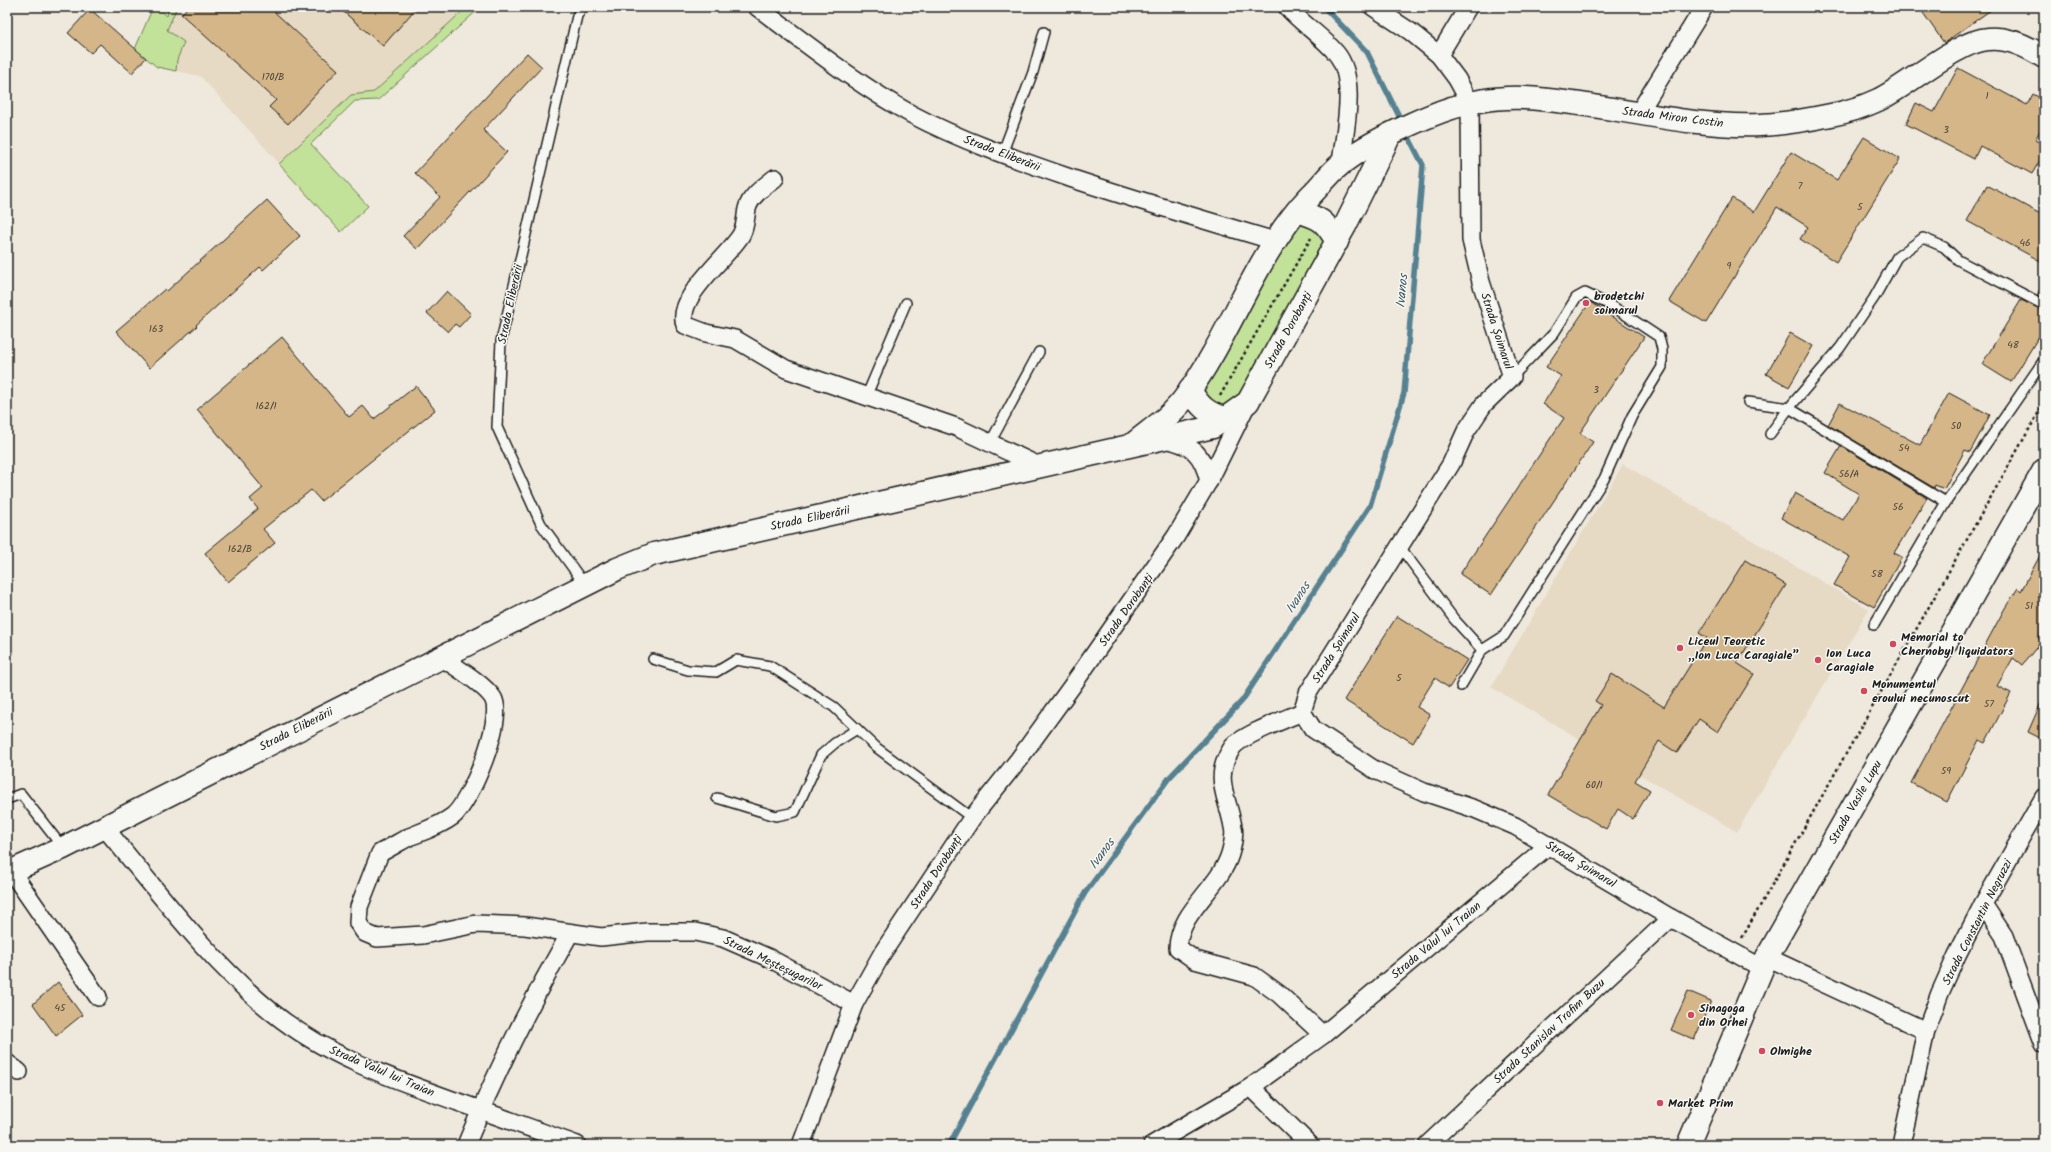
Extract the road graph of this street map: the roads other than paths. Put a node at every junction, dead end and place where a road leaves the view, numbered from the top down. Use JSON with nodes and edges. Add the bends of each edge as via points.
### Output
{"nodes":[{"id":1,"x":582,"y":7,"type":"edge"},
{"id":2,"x":757,"y":7,"type":"edge"},
{"id":3,"x":1287,"y":7,"type":"edge"},
{"id":4,"x":1468,"y":7,"type":"edge"},
{"id":5,"x":1704,"y":7,"type":"edge"},
{"id":6,"x":1377,"y":8,"type":"edge"},
{"id":7,"x":1044,"y":32,"type":"dead end"},
{"id":8,"x":1439,"y":55,"type":"junction"},
{"id":9,"x":2044,"y":57,"type":"edge"},
{"id":10,"x":1470,"y":102,"type":"junction"},
{"id":11,"x":1638,"y":114,"type":"junction"},
{"id":12,"x":1390,"y":135,"type":"junction"},
{"id":13,"x":1002,"y":154,"type":"junction"},
{"id":14,"x":1341,"y":164,"type":"junction"},
{"id":15,"x":775,"y":178,"type":"dead end"},
{"id":16,"x":1297,"y":211,"type":"junction"},
{"id":17,"x":1275,"y":241,"type":"junction"},
{"id":18,"x":1337,"y":242,"type":"junction"},
{"id":19,"x":906,"y":302,"type":"dead end"},
{"id":20,"x":2044,"y":305,"type":"edge"},
{"id":21,"x":1039,"y":352,"type":"dead end"},
{"id":22,"x":2044,"y":360,"type":"edge"},
{"id":23,"x":1512,"y":376,"type":"junction"},
{"id":24,"x":1190,"y":390,"type":"junction"},
{"id":25,"x":866,"y":397,"type":"junction"},
{"id":26,"x":1248,"y":402,"type":"junction"},
{"id":27,"x":1748,"y":402,"type":"dead end"},
{"id":28,"x":1789,"y":408,"type":"junction"},
{"id":29,"x":1226,"y":419,"type":"junction"},
{"id":30,"x":1770,"y":434,"type":"dead end"},
{"id":31,"x":1165,"y":439,"type":"junction"},
{"id":32,"x":990,"y":443,"type":"junction"},
{"id":33,"x":1130,"y":446,"type":"junction"},
{"id":34,"x":1041,"y":468,"type":"junction"},
{"id":35,"x":2044,"y":470,"type":"edge"},
{"id":36,"x":1209,"y":481,"type":"junction"},
{"id":37,"x":1946,"y":502,"type":"junction"},
{"id":38,"x":1400,"y":547,"type":"junction"},
{"id":39,"x":585,"y":585,"type":"junction"},
{"id":40,"x":1874,"y":625,"type":"dead end"},
{"id":41,"x":1482,"y":650,"type":"junction"},
{"id":42,"x":441,"y":657,"type":"junction"},
{"id":43,"x":653,"y":658,"type":"dead end"},
{"id":44,"x":1461,"y":686,"type":"dead end"},
{"id":45,"x":1302,"y":712,"type":"junction"},
{"id":46,"x":857,"y":729,"type":"junction"},
{"id":47,"x":2044,"y":797,"type":"edge"},
{"id":48,"x":717,"y":798,"type":"dead end"},
{"id":49,"x":7,"y":799,"type":"edge"},
{"id":50,"x":972,"y":818,"type":"junction"},
{"id":51,"x":104,"y":827,"type":"junction"},
{"id":52,"x":1550,"y":846,"type":"junction"},
{"id":53,"x":63,"y":848,"type":"junction"},
{"id":54,"x":9,"y":872,"type":"edge"},
{"id":55,"x":1983,"y":904,"type":"junction"},
{"id":56,"x":1671,"y":918,"type":"junction"},
{"id":57,"x":570,"y":933,"type":"junction"},
{"id":58,"x":1765,"y":962,"type":"junction"},
{"id":59,"x":98,"y":997,"type":"dead end"},
{"id":60,"x":854,"y":1004,"type":"junction"},
{"id":61,"x":1926,"y":1031,"type":"junction"},
{"id":62,"x":1323,"y":1035,"type":"junction"},
{"id":63,"x":2044,"y":1044,"type":"edge"},
{"id":64,"x":1251,"y":1087,"type":"junction"},
{"id":65,"x":480,"y":1110,"type":"junction"},
{"id":66,"x":466,"y":1145,"type":"edge"},
{"id":67,"x":577,"y":1145,"type":"edge"},
{"id":68,"x":801,"y":1145,"type":"edge"},
{"id":69,"x":1152,"y":1145,"type":"edge"},
{"id":70,"x":1310,"y":1145,"type":"edge"},
{"id":71,"x":1427,"y":1145,"type":"edge"},
{"id":72,"x":1688,"y":1145,"type":"edge"},
{"id":73,"x":1901,"y":1145,"type":"edge"}],
"edges":[{"from":1,"to":39,"type":"lane","name":"Strada Eliberării","via":[[577,16],[561,80],[500,341],[497,427],[540,524]]},
{"from":2,"to":13,"type":"street","name":"Strada Eliberării","via":[[863,86],[911,114]]},
{"from":3,"to":14,"type":"street","via":[[1338,54],[1347,75],[1348,98]]},
{"from":4,"to":8,"type":"street"},
{"from":5,"to":11,"type":"street"},
{"from":6,"to":8,"type":"street"},
{"from":7,"to":13,"type":"lane","via":[[1033,72]]},
{"from":8,"to":10,"type":"street","via":[[1457,78]]},
{"from":9,"to":11,"type":"street","name":"Strada Miron Costin","via":[[2027,46],[1986,38],[1960,48],[1879,100],[1850,111],[1794,122],[1758,126],[1697,123]]},
{"from":10,"to":11,"type":"street","name":"Strada Miron Costin","via":[[1523,98]]},
{"from":10,"to":12,"type":"street"},
{"from":10,"to":23,"type":"street","name":"Strada Șoimarul","via":[[1471,240],[1481,282]]},
{"from":12,"to":14,"type":"street","name":"Strada Eliberării","via":[[1365,147]]},
{"from":12,"to":18,"type":"street","name":"Strada Dorobanți"},
{"from":13,"to":17,"type":"street","name":"Strada Eliberării","via":[[1141,201]]},
{"from":14,"to":16,"type":"street","name":"Strada Eliberării"},
{"from":15,"to":25,"type":"street","via":[[752,198],[747,209],[746,226],[740,237],[698,285],[685,307],[682,318],[685,326],[735,339],[786,369]]},
{"from":16,"to":17,"type":"street","name":"Strada Eliberării"},
{"from":16,"to":18,"type":"street","via":[[1314,216],[1328,225]]},
{"from":17,"to":24,"type":"street","name":"Strada Eliberării","via":[[1218,345]]},
{"from":18,"to":26,"type":"street","name":"Strada Dorobanți"},
{"from":19,"to":25,"type":"lane"},
{"from":20,"to":28,"type":"lane","via":[[1958,260],[1944,248],[1923,238],[1897,257],[1874,298],[1840,348]]},
{"from":21,"to":32,"type":"lane"},
{"from":22,"to":37,"type":"lane"},
{"from":23,"to":38,"type":"street","name":"Strada Șoimarul","via":[[1484,404]]},
{"from":23,"to":41,"type":"lane","via":[[1554,332],[1576,298],[1585,293],[1612,306],[1659,337],[1662,349],[1662,367],[1632,416],[1604,479],[1504,636]]},
{"from":24,"to":29,"type":"street","via":[[1198,405]]},
{"from":24,"to":33,"type":"street","name":"Strada Eliberării","via":[[1166,417]]},
{"from":25,"to":32,"type":"street","via":[[956,427]]},
{"from":26,"to":29,"type":"street","name":"Strada Eliberării"},
{"from":26,"to":36,"type":"street","name":"Strada Dorobanți"},
{"from":27,"to":28,"type":"lane"},
{"from":28,"to":30,"type":"lane"},
{"from":28,"to":37,"type":"lane"},
{"from":29,"to":31,"type":"street","name":"Strada Eliberării","via":[[1213,427]]},
{"from":31,"to":33,"type":"street","name":"Strada Eliberării"},
{"from":31,"to":36,"type":"street","via":[[1182,442],[1194,450],[1205,464]]},
{"from":32,"to":34,"type":"street"},
{"from":33,"to":34,"type":"street","name":"Strada Eliberării"},
{"from":34,"to":39,"type":"street","name":"Strada Eliberării","via":[[654,554]]},
{"from":35,"to":58,"type":"street","name":"Strada Vasile Lupu"},
{"from":36,"to":50,"type":"street","name":"Strada Dorobanți","via":[[1119,621],[1019,759]]},
{"from":37,"to":40,"type":"lane"},
{"from":38,"to":41,"type":"lane","via":[[1454,619]]},
{"from":38,"to":45,"type":"street","name":"Strada Șoimarul","via":[[1308,693]]},
{"from":39,"to":42,"type":"street","name":"Strada Eliberării"},
{"from":41,"to":44,"type":"lane"},
{"from":42,"to":51,"type":"street","name":"Strada Eliberării"},
{"from":42,"to":57,"type":"street","name":"Strada Meșteșugarilor","via":[[487,691],[496,709],[494,726],[470,794],[454,815],[380,853],[359,908],[358,923],[365,933],[377,938],[423,935],[476,924],[525,926]]},
{"from":43,"to":46,"type":"lane","via":[[688,670],[716,672],[736,660],[770,666],[834,707]]},
{"from":45,"to":52,"type":"street","name":"Strada Șoimarul","via":[[1313,729],[1375,770],[1424,792],[1515,826]]},
{"from":45,"to":62,"type":"street","via":[[1242,739],[1233,746],[1224,760],[1221,777],[1234,828],[1230,854],[1213,886],[1201,898],[1178,935],[1178,948],[1195,960],[1254,976],[1279,994]]},
{"from":46,"to":48,"type":"lane","via":[[821,755],[795,812],[776,816]]},
{"from":46,"to":50,"type":"lane","via":[[877,748]]},
{"from":47,"to":55,"type":"street","name":"Strada Constantin Negruzzi"},
{"from":49,"to":53,"type":"lane","via":[[21,794]]},
{"from":50,"to":60,"type":"street","name":"Strada Dorobanți","via":[[883,952]]},
{"from":51,"to":53,"type":"street","name":"Strada Eliberării"},
{"from":51,"to":65,"type":"street","name":"Strada Valul lui Traian","via":[[232,977],[273,1013],[315,1042],[347,1059]]},
{"from":52,"to":56,"type":"street","name":"Strada Șoimarul"},
{"from":52,"to":62,"type":"street","name":"Strada Valul lui Traian"},
{"from":53,"to":54,"type":"street","name":"Strada Eliberării"},
{"from":54,"to":59,"type":"street"},
{"from":55,"to":61,"type":"street","name":"Strada Constantin Negruzzi","via":[[1957,955]]},
{"from":55,"to":63,"type":"street","via":[[2004,936]]},
{"from":56,"to":58,"type":"street","name":"Strada Șoimarul","via":[[1734,953]]},
{"from":56,"to":71,"type":"street","name":"Strada Stanislav Trofim Buzu"},
{"from":57,"to":60,"type":"street","name":"Strada Meșteșugarilor","via":[[601,937],[648,932],[694,932],[723,938],[769,958]]},
{"from":57,"to":65,"type":"street","via":[[536,992]]},
{"from":58,"to":61,"type":"street","name":"Strada Șoimarul"},
{"from":58,"to":72,"type":"street","name":"Strada Vasile Lupu"},
{"from":60,"to":68,"type":"street","name":"Strada Dorobanți"},
{"from":61,"to":73,"type":"street","name":"Strada Constantin Negruzzi"},
{"from":62,"to":64,"type":"street","name":"Strada Valul lui Traian"},
{"from":64,"to":69,"type":"street","name":"Strada Valul lui Traian"},
{"from":64,"to":70,"type":"street"},
{"from":65,"to":66,"type":"street"},
{"from":65,"to":67,"type":"street","name":"Strada Valul lui Traian"}]}
